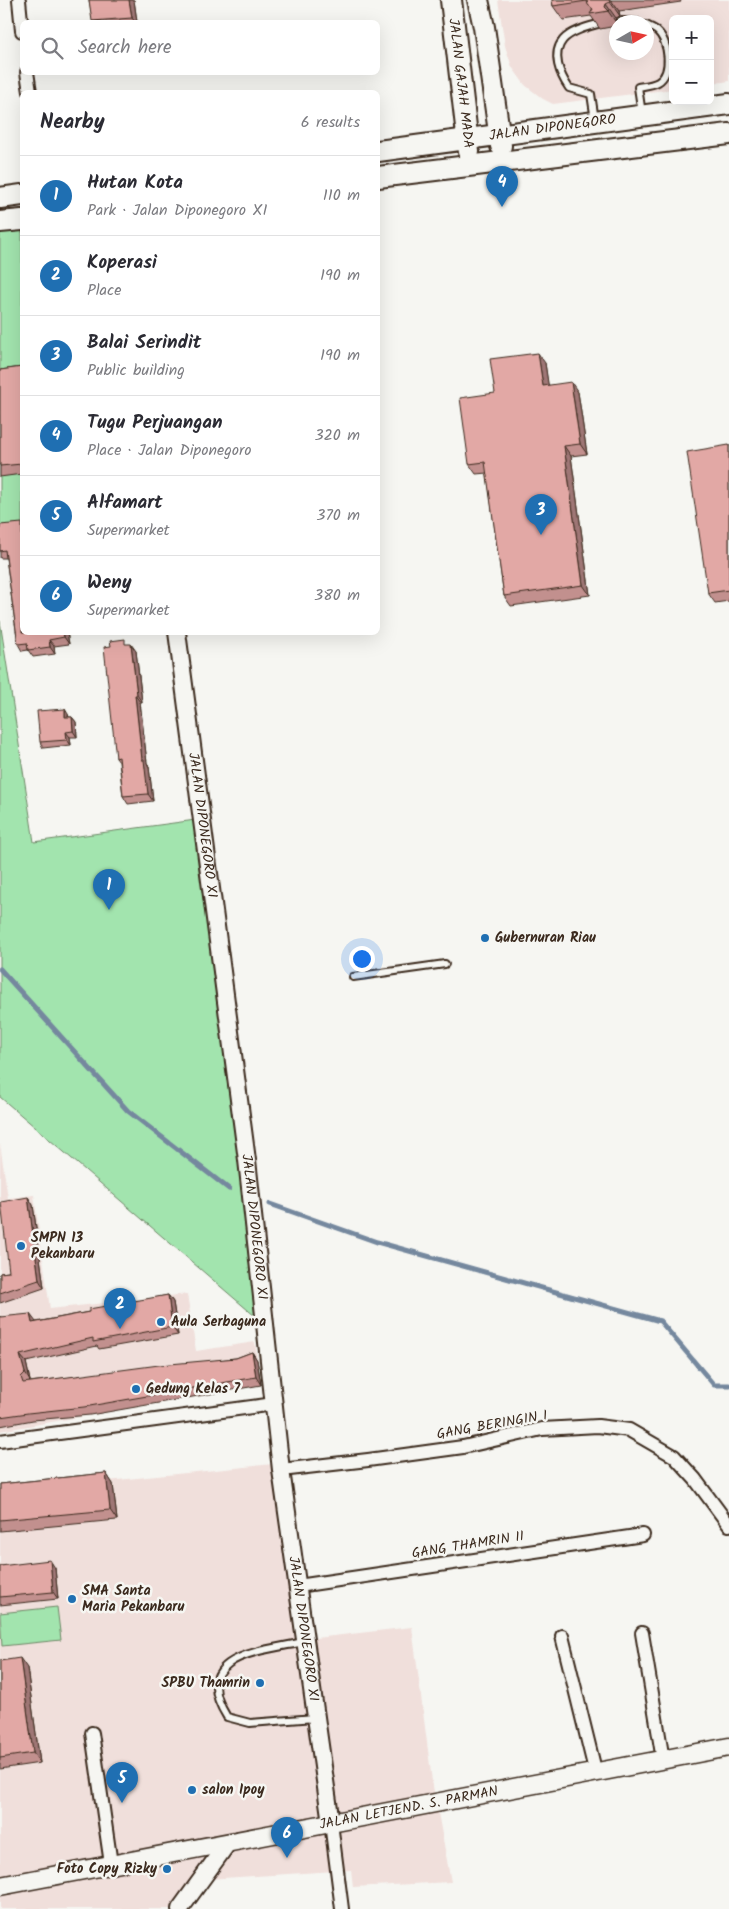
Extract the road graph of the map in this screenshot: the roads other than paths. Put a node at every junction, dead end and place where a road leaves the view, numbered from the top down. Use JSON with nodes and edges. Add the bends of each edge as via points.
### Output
{"nodes":[{"id":1,"x":19,"y":0,"type":"edge"},
{"id":2,"x":451,"y":0,"type":"edge"},
{"id":3,"x":478,"y":0,"type":"edge"},
{"id":4,"x":21,"y":20,"type":"edge"},
{"id":5,"x":598,"y":24,"type":"edge"},
{"id":6,"x":654,"y":30,"type":"edge"},
{"id":7,"x":27,"y":75,"type":"edge"},
{"id":8,"x":30,"y":90,"type":"edge"},
{"id":9,"x":729,"y":104,"type":"edge"},
{"id":10,"x":642,"y":117,"type":"junction"},
{"id":11,"x":595,"y":123,"type":"junction"},
{"id":12,"x":499,"y":134,"type":"junction"},
{"id":13,"x":729,"y":134,"type":"edge"},
{"id":14,"x":468,"y":139,"type":"junction"},
{"id":15,"x":380,"y":151,"type":"edge"},
{"id":16,"x":503,"y":162,"type":"junction"},
{"id":17,"x":471,"y":166,"type":"junction"},
{"id":18,"x":380,"y":177,"type":"edge"},
{"id":19,"x":20,"y":195,"type":"edge"},
{"id":20,"x":0,"y":198,"type":"edge"},
{"id":21,"x":20,"y":220,"type":"edge"},
{"id":22,"x":0,"y":222,"type":"edge"},
{"id":23,"x":177,"y":635,"type":"edge"},
{"id":24,"x":445,"y":964,"type":"dead end"},
{"id":25,"x":353,"y":977,"type":"dead end"},
{"id":26,"x":274,"y":1404,"type":"junction"},
{"id":27,"x":0,"y":1441,"type":"edge"},
{"id":28,"x":281,"y":1470,"type":"junction"},
{"id":29,"x":729,"y":1525,"type":"edge"},
{"id":30,"x":642,"y":1535,"type":"dead end"},
{"id":31,"x":298,"y":1586,"type":"junction"},
{"id":32,"x":642,"y":1633,"type":"dead end"},
{"id":33,"x":562,"y":1636,"type":"dead end"},
{"id":34,"x":306,"y":1642,"type":"junction"},
{"id":35,"x":316,"y":1718,"type":"junction"},
{"id":36,"x":92,"y":1733,"type":"dead end"},
{"id":37,"x":729,"y":1747,"type":"edge"},
{"id":38,"x":663,"y":1760,"type":"junction"},
{"id":39,"x":596,"y":1774,"type":"junction"},
{"id":40,"x":331,"y":1823,"type":"junction"},
{"id":41,"x":227,"y":1844,"type":"junction"},
{"id":42,"x":111,"y":1864,"type":"junction"},
{"id":43,"x":0,"y":1886,"type":"edge"},
{"id":44,"x":180,"y":1909,"type":"edge"},
{"id":45,"x":342,"y":1909,"type":"edge"}],
"edges":[{"from":1,"to":4,"type":"street"},
{"from":2,"to":14,"type":"main road","name":"JALAN GAJAH MADA"},
{"from":3,"to":12,"type":"main road","name":"JALAN GAJAH MADA"},
{"from":5,"to":11,"type":"lane","via":[[573,33],[562,41],[557,64],[568,88],[591,94]]},
{"from":6,"to":10,"type":"lane","via":[[666,48],[668,65],[658,82],[638,88]]},
{"from":7,"to":8,"type":"street"},
{"from":9,"to":10,"type":"main road","name":"JALAN DIPONEGORO"},
{"from":10,"to":11,"type":"main road","name":"JALAN DIPONEGORO"},
{"from":11,"to":12,"type":"main road","name":"JALAN DIPONEGORO"},
{"from":12,"to":14,"type":"main road","name":"JALAN DIPONEGORO"},
{"from":12,"to":16,"type":"main road","name":"JALAN GAJAH MADA"},
{"from":13,"to":16,"type":"main road","name":"JALAN DIPONEGORO"},
{"from":14,"to":15,"type":"main road","name":"JALAN DIPONEGORO"},
{"from":14,"to":17,"type":"main road","name":"JALAN GAJAH MADA"},
{"from":16,"to":17,"type":"main road","name":"JALAN DIPONEGORO"},
{"from":17,"to":18,"type":"main road","name":"JALAN DIPONEGORO"},
{"from":19,"to":20,"type":"main road"},
{"from":21,"to":22,"type":"main road"},
{"from":23,"to":26,"type":"street","name":"JALAN DIPONEGORO XI","via":[[256,1235],[263,1354]]},
{"from":24,"to":25,"type":"lane"},
{"from":26,"to":27,"type":"street"},
{"from":26,"to":28,"type":"street","name":"JALAN DIPONEGORO XI"},
{"from":28,"to":29,"type":"street","name":"GANG BERINGIN I","via":[[463,1446],[542,1429],[598,1426],[629,1430],[674,1456]]},
{"from":28,"to":31,"type":"street","name":"JALAN DIPONEGORO XI"},
{"from":30,"to":31,"type":"street","name":"GANG THAMRIN II"},
{"from":31,"to":34,"type":"street","name":"JALAN DIPONEGORO XI"},
{"from":32,"to":38,"type":"street"},
{"from":33,"to":39,"type":"street"},
{"from":34,"to":35,"type":"street","name":"JALAN DIPONEGORO XI"},
{"from":34,"to":35,"type":"lane","via":[[244,1656],[224,1665],[216,1680],[218,1704],[227,1717],[250,1723]]},
{"from":35,"to":40,"type":"street","name":"JALAN DIPONEGORO XI"},
{"from":36,"to":42,"type":"street"},
{"from":37,"to":38,"type":"main road","name":"JALAN LETJEND. S. PARMAN"},
{"from":38,"to":39,"type":"main road","name":"JALAN LETJEND. S. PARMAN"},
{"from":39,"to":40,"type":"main road","name":"JALAN LETJEND. S. PARMAN"},
{"from":40,"to":41,"type":"main road","name":"JALAN LETJEND. S. PARMAN"},
{"from":40,"to":45,"type":"street"},
{"from":41,"to":42,"type":"main road","name":"JALAN LETJEND. S. PARMAN"},
{"from":41,"to":44,"type":"street"},
{"from":42,"to":43,"type":"main road","name":"JALAN LETJEND. S. PARMAN"}]}
